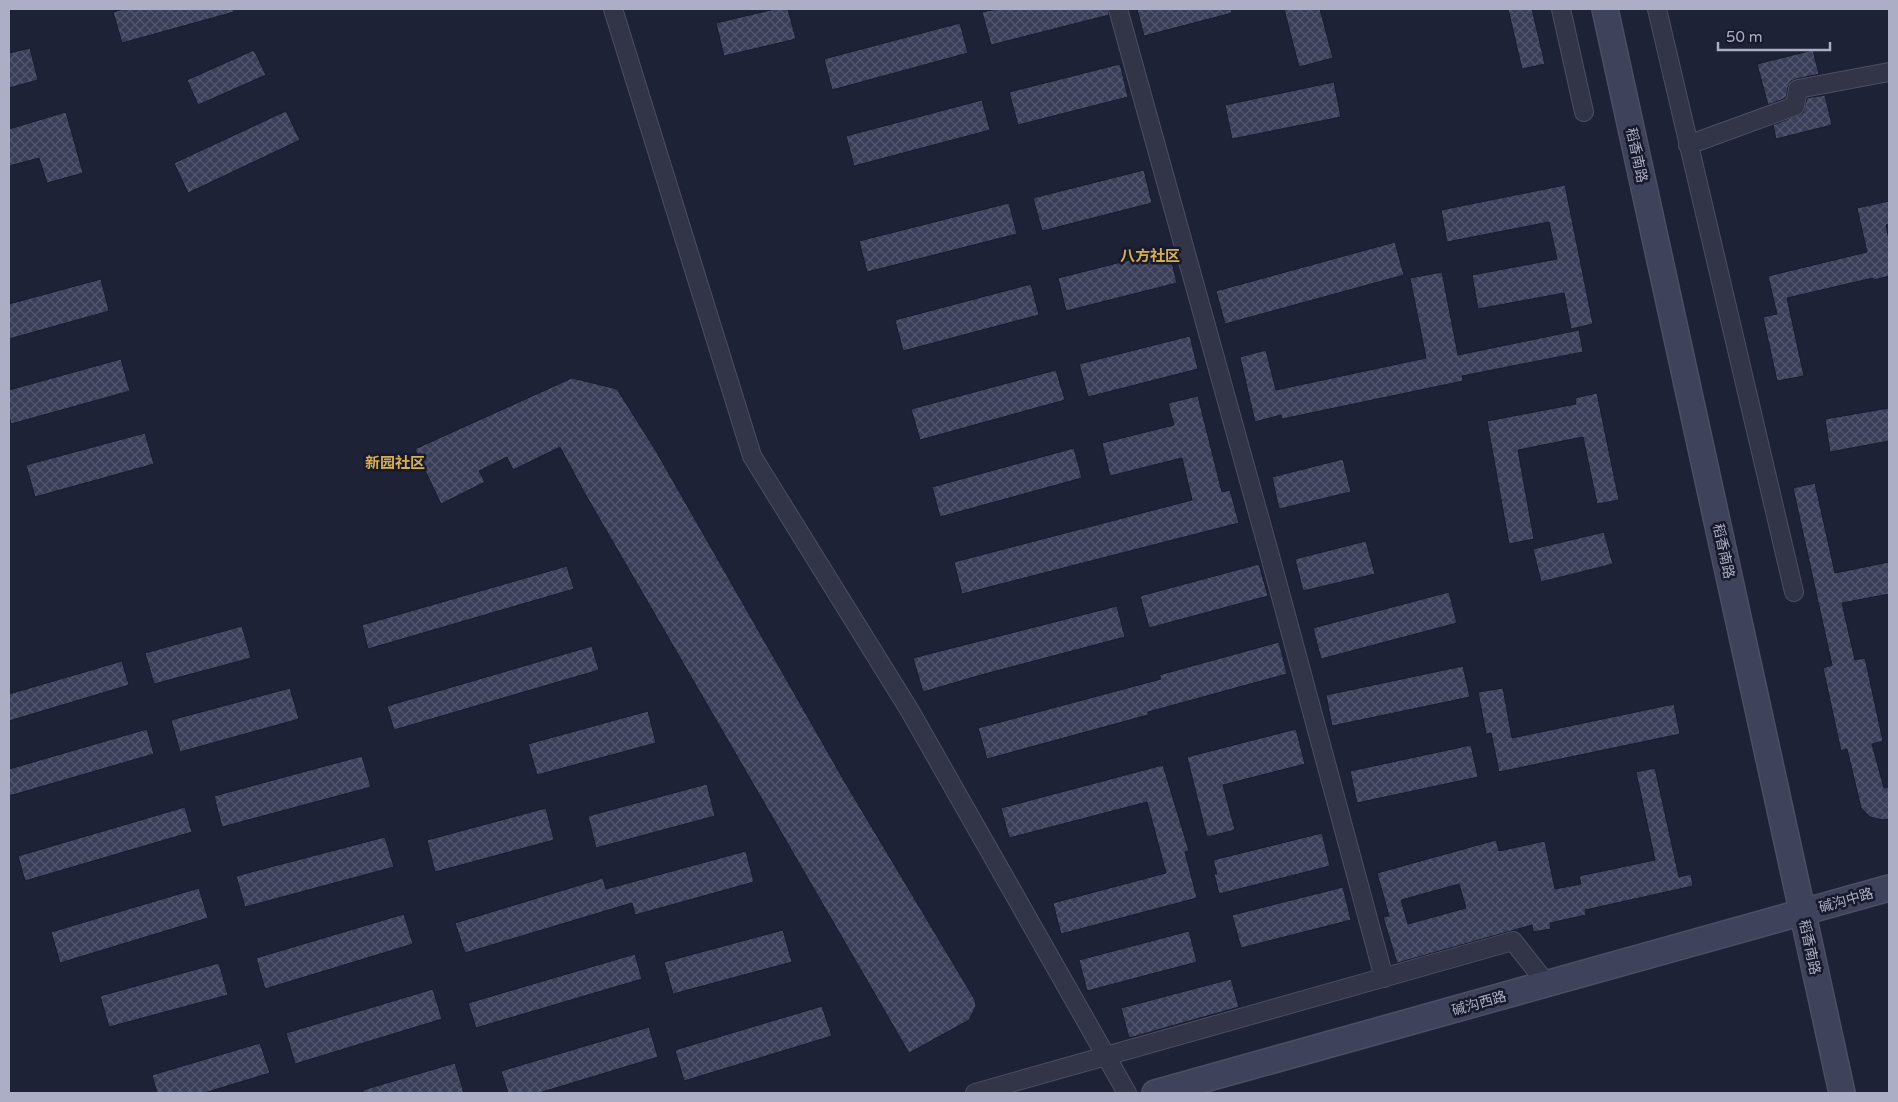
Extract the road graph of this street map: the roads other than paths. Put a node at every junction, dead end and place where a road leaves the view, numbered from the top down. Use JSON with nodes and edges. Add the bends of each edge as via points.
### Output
{"nodes":[{"id":1,"x":613,"y":9,"type":"edge"},
{"id":2,"x":1118,"y":9,"type":"edge"},
{"id":3,"x":1561,"y":9,"type":"edge"},
{"id":4,"x":1605,"y":9,"type":"edge"},
{"id":5,"x":1657,"y":9,"type":"edge"},
{"id":6,"x":1889,"y":72,"type":"edge"},
{"id":7,"x":1584,"y":112,"type":"dead end"},
{"id":8,"x":1688,"y":145,"type":"junction"},
{"id":9,"x":1794,"y":592,"type":"dead end"},
{"id":10,"x":1889,"y":888,"type":"edge"},
{"id":11,"x":1803,"y":912,"type":"junction"},
{"id":12,"x":1384,"y":978,"type":"junction"},
{"id":13,"x":1547,"y":984,"type":"junction"},
{"id":14,"x":1106,"y":1056,"type":"junction"},
{"id":15,"x":975,"y":1093,"type":"edge"},
{"id":16,"x":1127,"y":1093,"type":"edge"},
{"id":17,"x":1155,"y":1093,"type":"edge"},
{"id":18,"x":1842,"y":1093,"type":"edge"}],
"edges":[{"from":1,"to":14,"type":"street","via":[[752,456],[910,711]]},
{"from":2,"to":12,"type":"street"},
{"from":3,"to":7,"type":"street"},
{"from":4,"to":11,"type":"main road","name":"稻香南路"},
{"from":5,"to":8,"type":"street"},
{"from":6,"to":8,"type":"street","via":[[1798,89],[1795,106]]},
{"from":8,"to":9,"type":"street"},
{"from":10,"to":11,"type":"main road","name":"碱沟中路"},
{"from":11,"to":13,"type":"main road","name":"碱沟西路"},
{"from":11,"to":18,"type":"main road","name":"稻香南路"},
{"from":12,"to":13,"type":"street","via":[[1513,941]]},
{"from":12,"to":14,"type":"street"},
{"from":13,"to":17,"type":"main road","name":"碱沟西路"},
{"from":14,"to":15,"type":"street"},
{"from":14,"to":16,"type":"street"}]}
